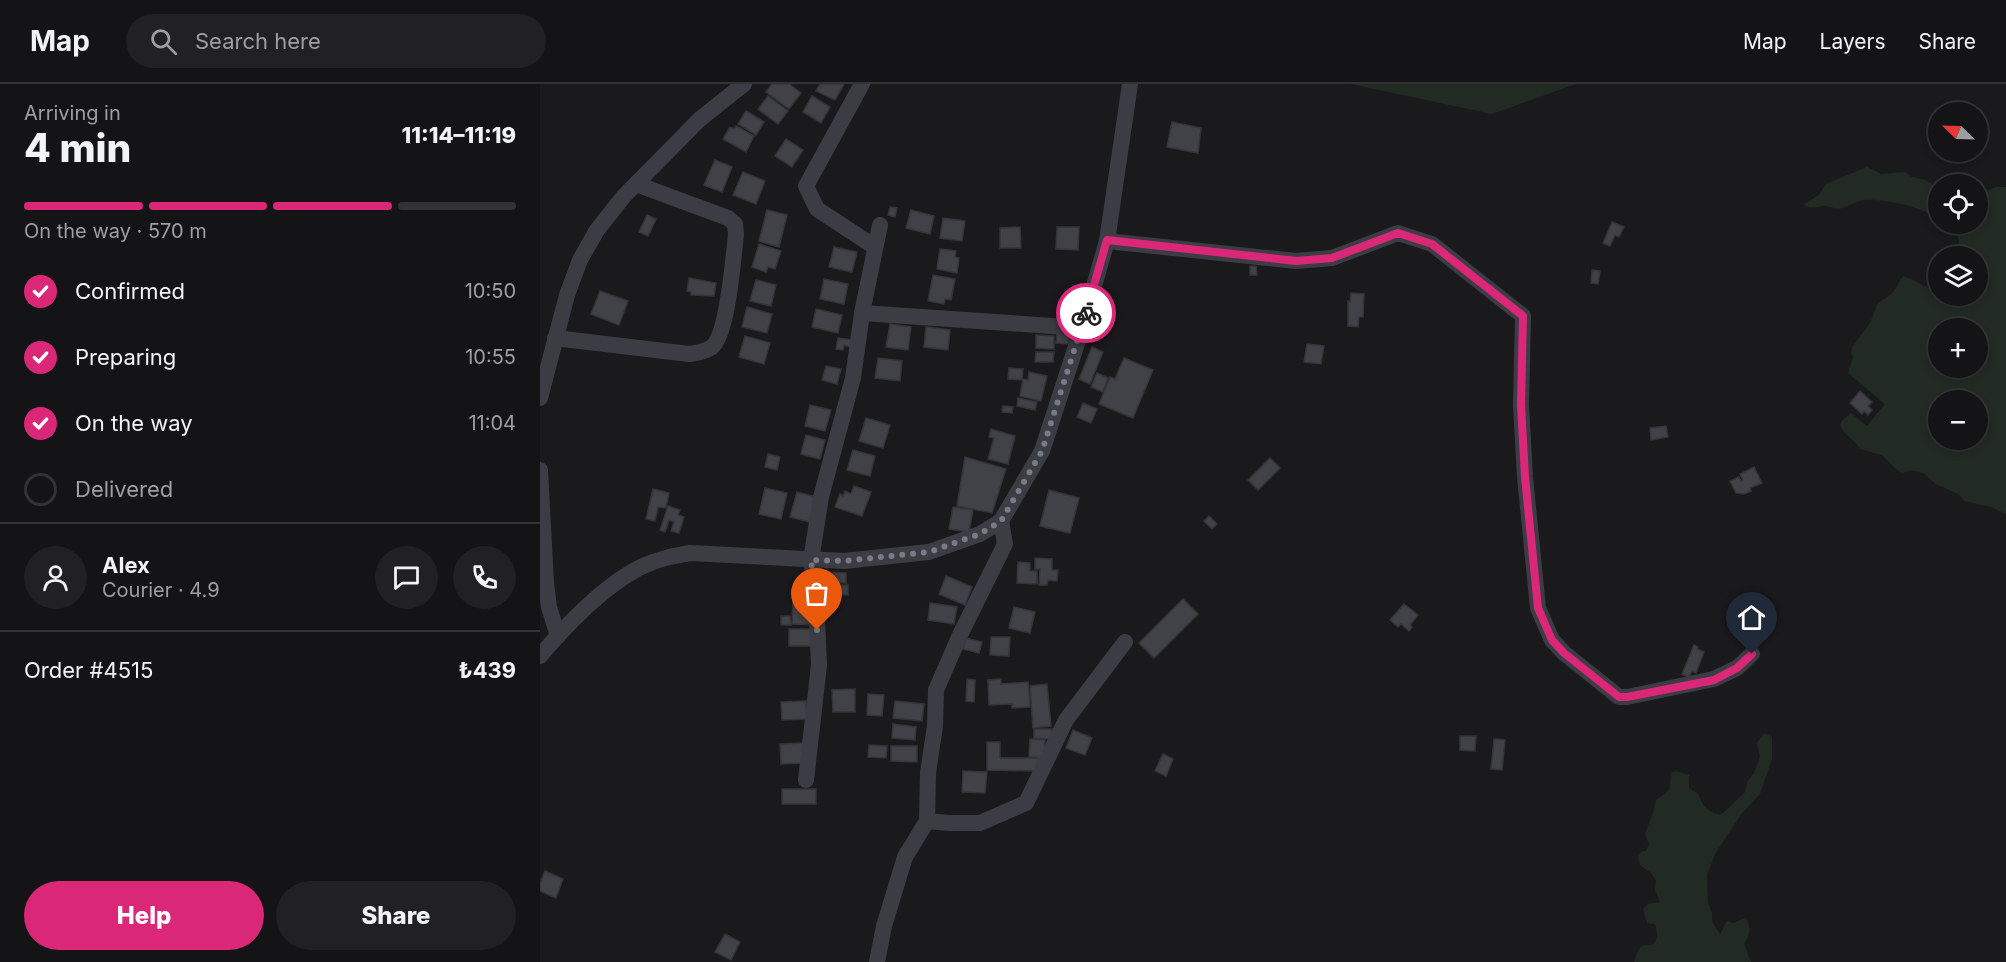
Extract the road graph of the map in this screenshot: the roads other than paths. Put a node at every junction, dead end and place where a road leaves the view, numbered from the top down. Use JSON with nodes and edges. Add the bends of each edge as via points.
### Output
{"nodes":[{"id":1,"x":744,"y":84,"type":"edge"},
{"id":2,"x":862,"y":84,"type":"edge"},
{"id":3,"x":1130,"y":84,"type":"edge"},
{"id":4,"x":636,"y":184,"type":"junction"},
{"id":5,"x":880,"y":225,"type":"dead end"},
{"id":6,"x":1107,"y":240,"type":"junction"},
{"id":7,"x":875,"y":247,"type":"junction"},
{"id":8,"x":862,"y":313,"type":"junction"},
{"id":9,"x":1082,"y":328,"type":"junction"},
{"id":10,"x":555,"y":338,"type":"junction"},
{"id":11,"x":540,"y":398,"type":"edge"},
{"id":12,"x":540,"y":470,"type":"edge"},
{"id":13,"x":1001,"y":521,"type":"junction"},
{"id":14,"x":811,"y":560,"type":"junction"},
{"id":15,"x":558,"y":636,"type":"junction"},
{"id":16,"x":1125,"y":642,"type":"dead end"},
{"id":17,"x":1752,"y":654,"type":"dead end"},
{"id":18,"x":540,"y":656,"type":"edge"},
{"id":19,"x":806,"y":780,"type":"dead end"},
{"id":20,"x":927,"y":821,"type":"junction"},
{"id":21,"x":877,"y":962,"type":"edge"}],
"edges":[{"from":1,"to":4,"type":"street","via":[[700,119]]},
{"from":2,"to":7,"type":"street","via":[[806,186],[817,209]]},
{"from":3,"to":6,"type":"street"},
{"from":4,"to":10,"type":"street","via":[[597,230],[580,260]]},
{"from":4,"to":10,"type":"street","via":[[735,224],[718,340],[702,352],[689,354]]},
{"from":5,"to":7,"type":"street"},
{"from":6,"to":9,"type":"street"},
{"from":6,"to":17,"type":"street","via":[[1296,261],[1332,258],[1398,233],[1432,244],[1523,316],[1521,405],[1525,477],[1538,608],[1552,640],[1619,697],[1714,680],[1737,668]]},
{"from":7,"to":8,"type":"street"},
{"from":8,"to":9,"type":"street"},
{"from":8,"to":14,"type":"street","via":[[853,378],[821,497]]},
{"from":9,"to":13,"type":"street","via":[[1042,451]]},
{"from":10,"to":11,"type":"street"},
{"from":12,"to":15,"type":"street","via":[[546,583]]},
{"from":13,"to":14,"type":"street","via":[[980,534],[929,552],[844,561]]},
{"from":13,"to":20,"type":"street","via":[[1005,544],[936,690]]},
{"from":14,"to":15,"type":"street","via":[[690,553],[665,557],[618,582]]},
{"from":14,"to":19,"type":"street","via":[[819,665]]},
{"from":15,"to":18,"type":"street"},
{"from":16,"to":20,"type":"street","via":[[1066,720],[1026,803],[980,823]]},
{"from":20,"to":21,"type":"street","via":[[905,856]]}]}
